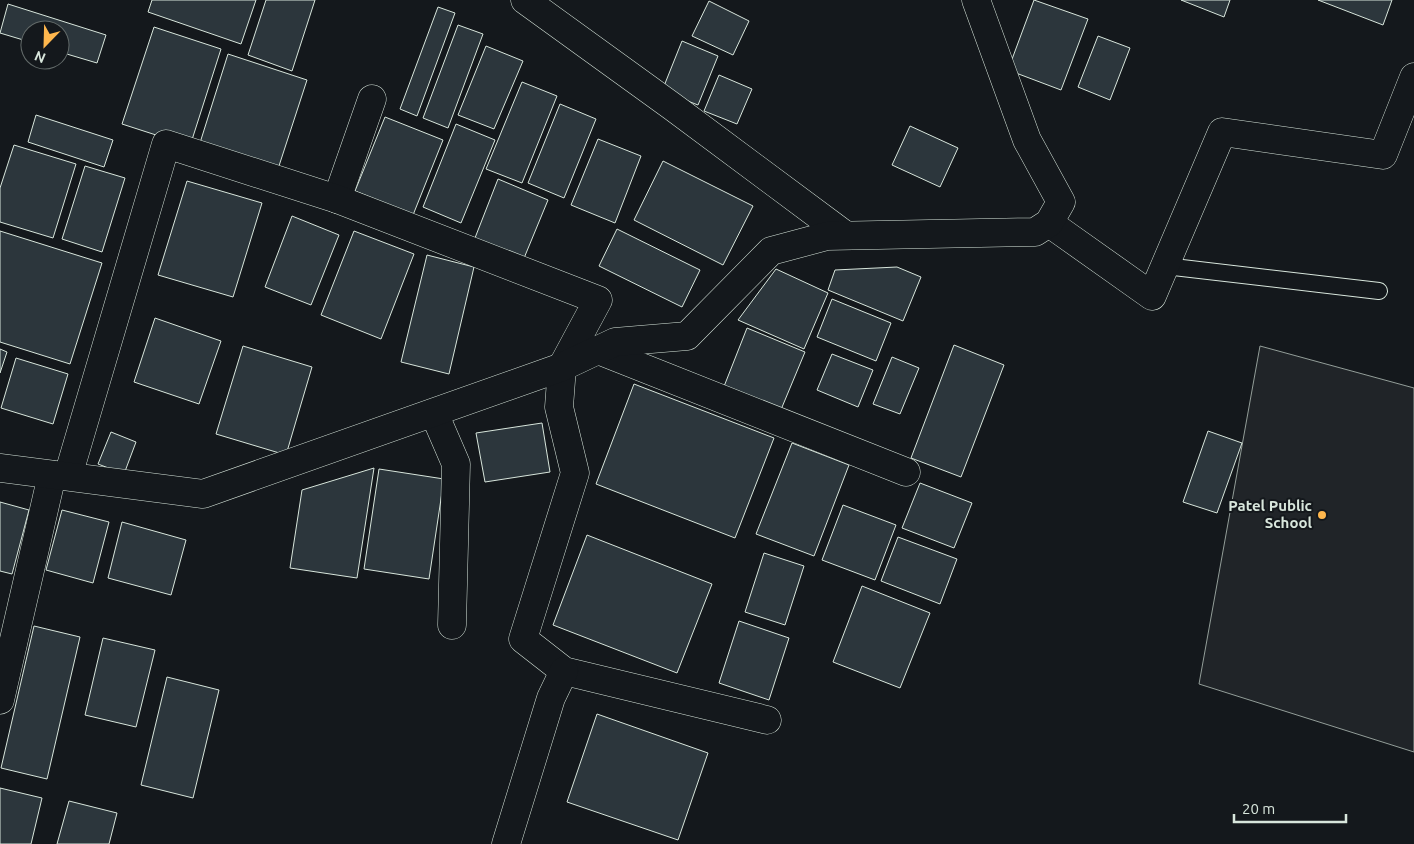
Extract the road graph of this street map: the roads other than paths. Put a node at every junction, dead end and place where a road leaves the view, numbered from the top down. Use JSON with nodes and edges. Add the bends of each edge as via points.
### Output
{"nodes":[{"id":1,"x":525,"y":0,"type":"edge"},
{"id":2,"x":976,"y":0,"type":"edge"},
{"id":3,"x":1414,"y":76,"type":"edge"},
{"id":4,"x":372,"y":99,"type":"dead end"},
{"id":5,"x":337,"y":199,"type":"junction"},
{"id":6,"x":1049,"y":223,"type":"junction"},
{"id":7,"x":845,"y":236,"type":"junction"},
{"id":8,"x":1165,"y":266,"type":"junction"},
{"id":9,"x":1378,"y":291,"type":"dead end"},
{"id":10,"x":598,"y":350,"type":"junction"},
{"id":11,"x":562,"y":367,"type":"junction"},
{"id":12,"x":434,"y":413,"type":"junction"},
{"id":13,"x":0,"y":468,"type":"edge"},
{"id":14,"x":906,"y":472,"type":"dead end"},
{"id":15,"x":60,"y":476,"type":"junction"},
{"id":16,"x":452,"y":625,"type":"dead end"},
{"id":17,"x":564,"y":671,"type":"junction"},
{"id":18,"x":0,"y":700,"type":"edge"},
{"id":19,"x":767,"y":720,"type":"dead end"},
{"id":20,"x":506,"y":844,"type":"edge"}],
"edges":[{"from":1,"to":7,"type":"street"},
{"from":2,"to":6,"type":"street","via":[[1026,140],[1060,202]]},
{"from":3,"to":8,"type":"street","via":[[1383,155],[1222,132]]},
{"from":4,"to":5,"type":"street"},
{"from":5,"to":11,"type":"street","via":[[598,300]]},
{"from":5,"to":15,"type":"street","via":[[166,144]]},
{"from":6,"to":7,"type":"street","via":[[1035,232]]},
{"from":6,"to":8,"type":"street","via":[[1152,296]]},
{"from":7,"to":10,"type":"street","via":[[827,236],[771,251],[687,336],[615,342]]},
{"from":8,"to":9,"type":"lane"},
{"from":10,"to":11,"type":"street"},
{"from":10,"to":14,"type":"street"},
{"from":11,"to":12,"type":"street"},
{"from":11,"to":17,"type":"street","via":[[559,407],[575,473],[523,639]]},
{"from":12,"to":15,"type":"street","via":[[203,494]]},
{"from":12,"to":16,"type":"street","via":[[456,464]]},
{"from":13,"to":15,"type":"street"},
{"from":15,"to":18,"type":"street"},
{"from":17,"to":19,"type":"street"},
{"from":17,"to":20,"type":"street","via":[[551,698]]}]}
